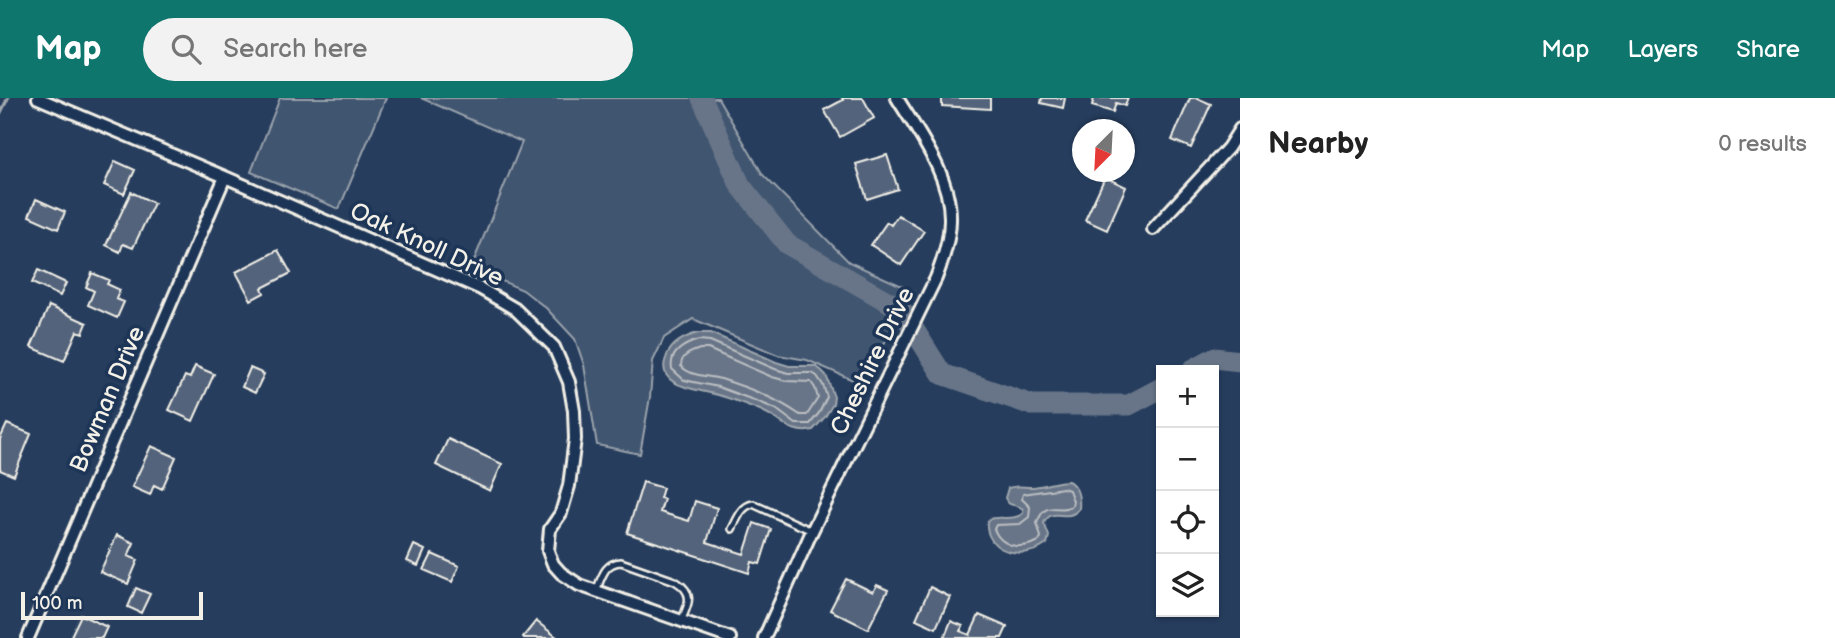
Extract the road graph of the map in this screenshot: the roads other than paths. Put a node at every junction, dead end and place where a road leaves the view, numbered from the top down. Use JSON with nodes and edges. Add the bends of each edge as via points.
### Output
{"nodes":[{"id":1,"x":38,"y":98,"type":"edge"},
{"id":2,"x":897,"y":98,"type":"edge"},
{"id":3,"x":1240,"y":129,"type":"edge"},
{"id":4,"x":225,"y":177,"type":"junction"},
{"id":5,"x":1153,"y":229,"type":"dead end"},
{"id":6,"x":732,"y":530,"type":"dead end"},
{"id":7,"x":812,"y":531,"type":"junction"},
{"id":8,"x":596,"y":591,"type":"junction"},
{"id":9,"x":681,"y":621,"type":"junction"},
{"id":10,"x":28,"y":638,"type":"edge"},
{"id":11,"x":730,"y":638,"type":"edge"},
{"id":12,"x":764,"y":638,"type":"edge"}],
"edges":[{"from":1,"to":4,"type":"street","name":"Oak Knoll Drive"},
{"from":2,"to":7,"type":"street","name":"Cheshire Drive","via":[[944,187],[950,219],[944,255]]},
{"from":3,"to":5,"type":"street"},
{"from":4,"to":8,"type":"street","name":"Oak Knoll Drive","via":[[481,289],[515,309],[554,347],[569,382],[575,439],[569,486],[561,513],[550,529],[548,551],[561,573]]},
{"from":4,"to":10,"type":"street","name":"Bowman Drive"},
{"from":6,"to":7,"type":"lane","via":[[739,514],[753,504]]},
{"from":7,"to":12,"type":"street","name":"Cheshire Drive"},
{"from":8,"to":9,"type":"street","name":"Oak Knoll Drive"},
{"from":8,"to":9,"type":"lane","via":[[613,563],[675,581],[689,596]]},
{"from":9,"to":11,"type":"street","name":"Oak Knoll Drive"}]}
